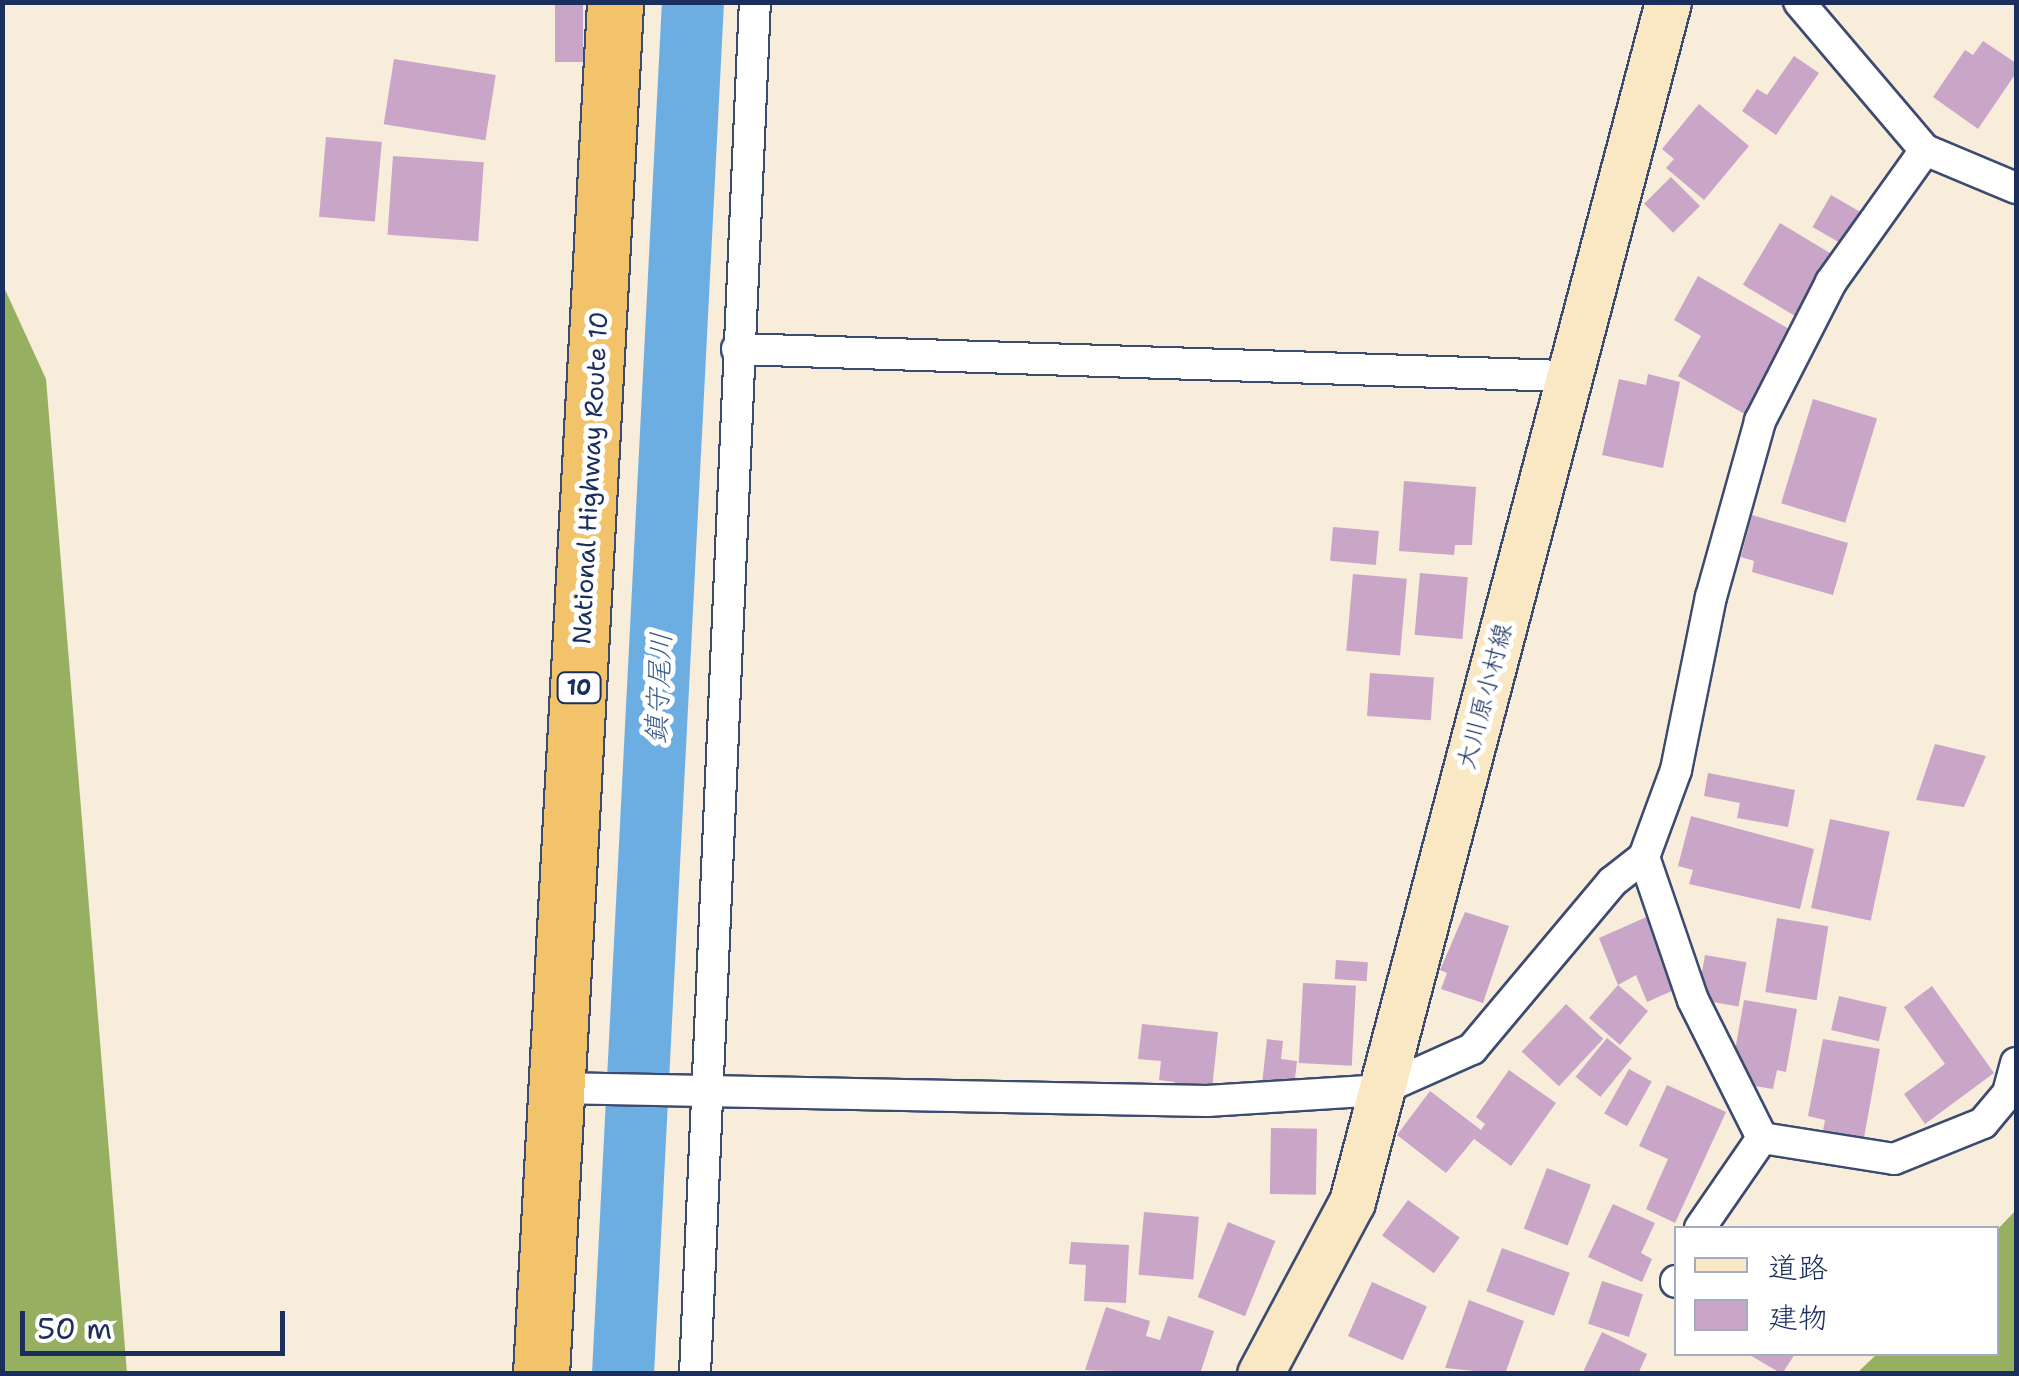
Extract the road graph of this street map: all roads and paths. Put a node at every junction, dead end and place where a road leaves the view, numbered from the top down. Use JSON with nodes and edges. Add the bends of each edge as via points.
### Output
{"nodes":[{"id":1,"x":615,"y":2,"type":"edge"},
{"id":2,"x":755,"y":2,"type":"edge"},
{"id":3,"x":1668,"y":2,"type":"edge"},
{"id":4,"x":1802,"y":4,"type":"edge"},
{"id":5,"x":1925,"y":150,"type":"junction"},
{"id":6,"x":2016,"y":188,"type":"edge"},
{"id":7,"x":738,"y":349,"type":"junction"},
{"id":8,"x":1565,"y":376,"type":"junction"},
{"id":9,"x":1644,"y":857,"type":"junction"},
{"id":10,"x":2016,"y":1064,"type":"edge"},
{"id":11,"x":578,"y":1089,"type":"junction"},
{"id":12,"x":1380,"y":1090,"type":"junction"},
{"id":13,"x":702,"y":1094,"type":"junction"},
{"id":14,"x":1762,"y":1138,"type":"junction"},
{"id":15,"x":1701,"y":1226,"type":"edge"},
{"id":16,"x":542,"y":1374,"type":"edge"},
{"id":17,"x":695,"y":1374,"type":"edge"},
{"id":18,"x":1260,"y":1374,"type":"edge"}],
"edges":[{"from":1,"to":11,"type":"highway","name":"National Highway Route 10","number":"10"},
{"from":2,"to":7,"type":"street"},
{"from":3,"to":8,"type":"main road","name":"大川原小村線"},
{"from":4,"to":5,"type":"street"},
{"from":5,"to":6,"type":"street"},
{"from":5,"to":9,"type":"street","via":[[1831,282],[1760,421],[1711,597],[1676,770]]},
{"from":7,"to":8,"type":"street"},
{"from":7,"to":13,"type":"street"},
{"from":8,"to":12,"type":"main road","name":"大川原小村線","via":[[1544,480]]},
{"from":9,"to":12,"type":"street","via":[[1612,882],[1472,1049]]},
{"from":9,"to":14,"type":"street","via":[[1693,1000]]},
{"from":10,"to":14,"type":"street","via":[[2008,1093],[1983,1123],[1894,1159]]},
{"from":11,"to":13,"type":"street"},
{"from":11,"to":16,"type":"highway","name":"National Highway Route 10","number":"10"},
{"from":12,"to":13,"type":"street","via":[[1207,1101]]},
{"from":12,"to":18,"type":"main road","name":"大川原小村線","via":[[1352,1202]]},
{"from":13,"to":17,"type":"street"},
{"from":14,"to":15,"type":"street"}]}
